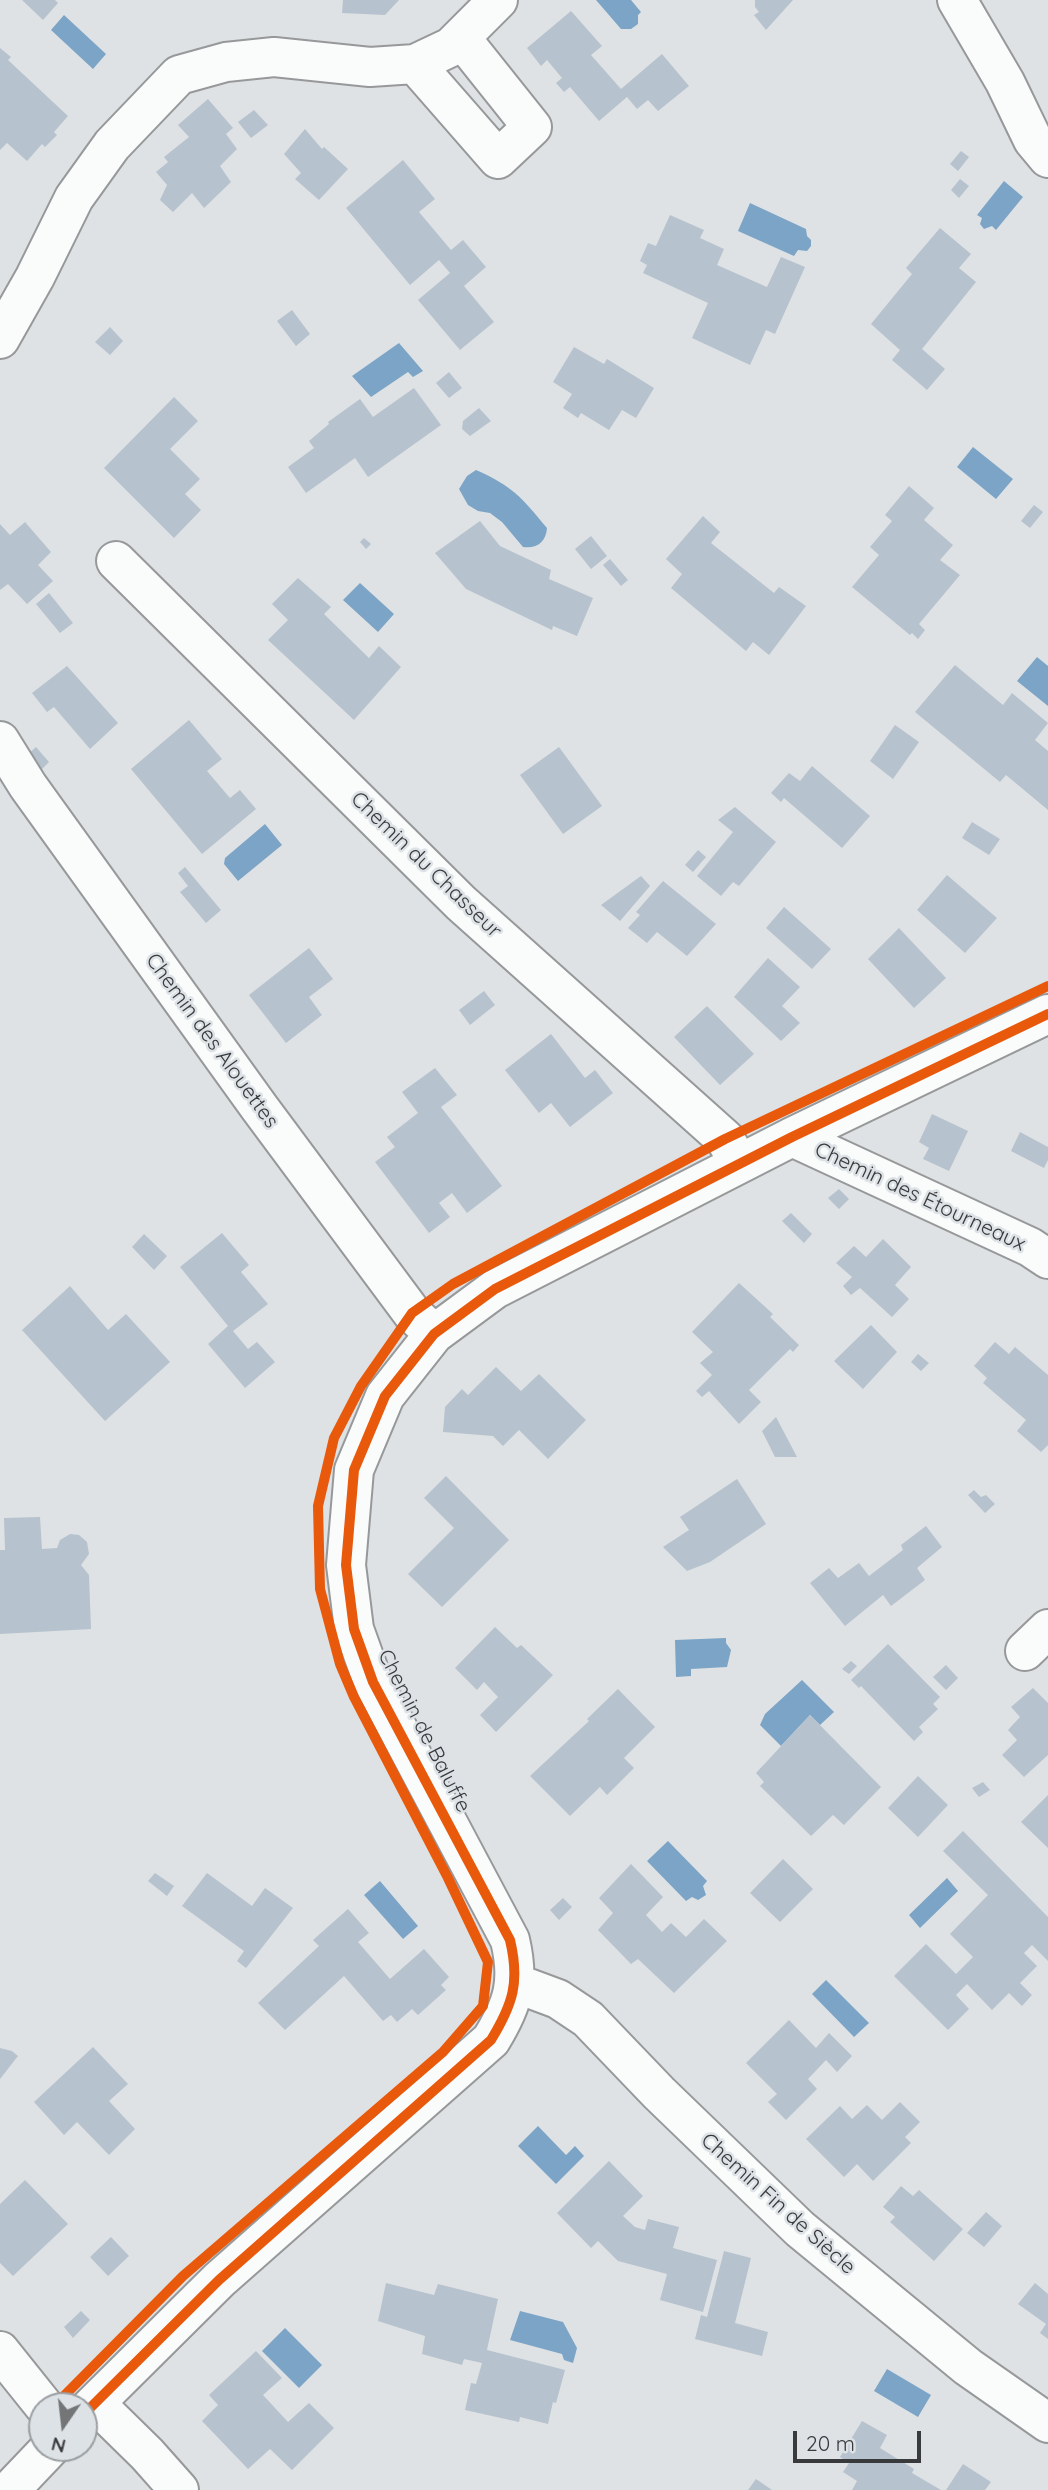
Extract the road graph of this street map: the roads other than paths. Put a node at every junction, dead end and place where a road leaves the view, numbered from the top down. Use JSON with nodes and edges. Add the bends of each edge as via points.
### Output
{"nodes":[{"id":1,"x":498,"y":0,"type":"edge"},
{"id":2,"x":957,"y":0,"type":"edge"},
{"id":3,"x":461,"y":38,"type":"junction"},
{"id":4,"x":415,"y":64,"type":"junction"},
{"id":5,"x":1048,"y":158,"type":"edge"},
{"id":6,"x":0,"y":339,"type":"edge"},
{"id":7,"x":117,"y":561,"type":"dead end"},
{"id":8,"x":0,"y":741,"type":"edge"},
{"id":9,"x":1048,"y":1014,"type":"edge"},
{"id":10,"x":792,"y":1137,"type":"junction"},
{"id":11,"x":739,"y":1163,"type":"junction"},
{"id":12,"x":1048,"y":1259,"type":"edge"},
{"id":13,"x":434,"y":1334,"type":"junction"},
{"id":14,"x":515,"y":1983,"type":"junction"},
{"id":15,"x":0,"y":2351,"type":"edge"},
{"id":16,"x":33,"y":2392,"type":"edge"},
{"id":17,"x":98,"y":2399,"type":"edge"},
{"id":18,"x":98,"y":2415,"type":"edge"},
{"id":19,"x":1048,"y":2423,"type":"edge"},
{"id":20,"x":37,"y":2462,"type":"edge"},
{"id":21,"x":10,"y":2490,"type":"edge"},
{"id":22,"x":180,"y":2490,"type":"edge"}],
"edges":[{"from":1,"to":3,"type":"street"},
{"from":2,"to":5,"type":"street","via":[[1033,140]]},
{"from":3,"to":4,"type":"street"},
{"from":3,"to":4,"type":"street","via":[[532,127],[498,159]]},
{"from":4,"to":6,"type":"street","via":[[370,67],[274,57],[226,62],[178,75],[112,145],[74,198]]},
{"from":7,"to":11,"type":"street","name":"Chemin du Chasseur","via":[[461,903],[725,1139]]},
{"from":8,"to":13,"type":"street","name":"Chemin des Alouettes","via":[[259,1107],[412,1313]]},
{"from":9,"to":10,"type":"street","name":"Chemin de Baluffe"},
{"from":10,"to":11,"type":"street","name":"Chemin de Baluffe"},
{"from":10,"to":12,"type":"street","name":"Chemin des Étourneaux"},
{"from":11,"to":13,"type":"street","name":"Chemin de Baluffe","via":[[495,1289]]},
{"from":13,"to":14,"type":"street","name":"Chemin de Baluffe","via":[[385,1396],[354,1470],[346,1565],[354,1629],[373,1682],[510,1940]]},
{"from":14,"to":17,"type":"street","name":"Chemin de Baluffe","via":[[505,2016],[491,2040],[219,2280]]},
{"from":14,"to":19,"type":"street","name":"Chemin Fin de Siècle","via":[[558,1999],[588,2019],[800,2229],[968,2367]]},
{"from":15,"to":16,"type":"street"},
{"from":18,"to":22,"type":"street","via":[[147,2454]]},
{"from":20,"to":21,"type":"street"}]}
